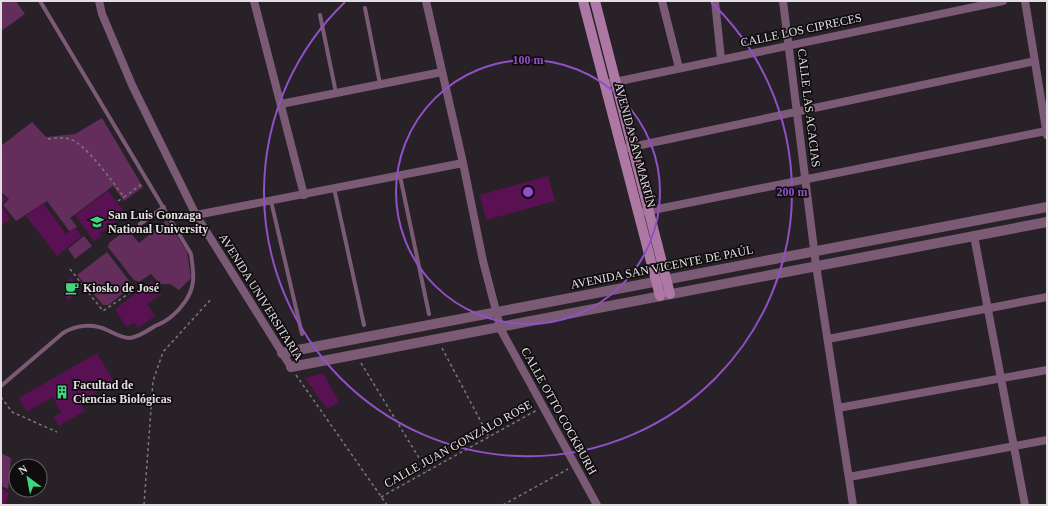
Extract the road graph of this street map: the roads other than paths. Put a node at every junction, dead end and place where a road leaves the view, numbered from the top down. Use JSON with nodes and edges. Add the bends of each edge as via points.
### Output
{"nodes":[{"id":1,"x":40,"y":1,"type":"edge"},
{"id":2,"x":98,"y":1,"type":"edge"},
{"id":3,"x":254,"y":1,"type":"edge"},
{"id":4,"x":426,"y":1,"type":"edge"},
{"id":5,"x":583,"y":1,"type":"edge"},
{"id":6,"x":595,"y":1,"type":"edge"},
{"id":7,"x":662,"y":1,"type":"edge"},
{"id":8,"x":715,"y":1,"type":"edge"},
{"id":9,"x":783,"y":1,"type":"edge"},
{"id":10,"x":1003,"y":1,"type":"edge"},
{"id":11,"x":1025,"y":1,"type":"edge"},
{"id":12,"x":365,"y":8,"type":"dead end"},
{"id":13,"x":320,"y":15,"type":"dead end"},
{"id":14,"x":789,"y":44,"type":"junction"},
{"id":15,"x":721,"y":59,"type":"junction"},
{"id":16,"x":1035,"y":61,"type":"junction"},
{"id":17,"x":679,"y":68,"type":"junction"},
{"id":18,"x":442,"y":72,"type":"junction"},
{"id":19,"x":616,"y":81,"type":"junction"},
{"id":20,"x":380,"y":84,"type":"junction"},
{"id":21,"x":605,"y":84,"type":"junction"},
{"id":22,"x":336,"y":93,"type":"junction"},
{"id":23,"x":1044,"y":102,"type":"edge"},
{"id":24,"x":281,"y":104,"type":"junction"},
{"id":25,"x":797,"y":112,"type":"junction"},
{"id":26,"x":1046,"y":131,"type":"edge"},
{"id":27,"x":1047,"y":135,"type":"edge"},
{"id":28,"x":627,"y":148,"type":"junction"},
{"id":29,"x":463,"y":163,"type":"junction"},
{"id":30,"x":400,"y":175,"type":"junction"},
{"id":31,"x":806,"y":180,"type":"junction"},
{"id":32,"x":334,"y":188,"type":"junction"},
{"id":33,"x":304,"y":194,"type":"junction"},
{"id":34,"x":271,"y":201,"type":"junction"},
{"id":35,"x":164,"y":207,"type":"junction"},
{"id":36,"x":1047,"y":207,"type":"edge"},
{"id":37,"x":644,"y":212,"type":"junction"},
{"id":38,"x":196,"y":215,"type":"junction"},
{"id":39,"x":1047,"y":222,"type":"edge"},
{"id":40,"x":140,"y":224,"type":"dead end"},
{"id":41,"x":974,"y":236,"type":"junction"},
{"id":42,"x":815,"y":251,"type":"junction"},
{"id":43,"x":661,"y":280,"type":"junction"},
{"id":44,"x":665,"y":295,"type":"junction"},
{"id":45,"x":1047,"y":297,"type":"edge"},
{"id":46,"x":988,"y":308,"type":"junction"},
{"id":47,"x":429,"y":314,"type":"dead end"},
{"id":48,"x":364,"y":324,"type":"dead end"},
{"id":49,"x":302,"y":334,"type":"dead end"},
{"id":50,"x":828,"y":339,"type":"junction"},
{"id":51,"x":282,"y":353,"type":"junction"},
{"id":52,"x":291,"y":367,"type":"joint"},
{"id":53,"x":1047,"y":370,"type":"edge"},
{"id":54,"x":1001,"y":378,"type":"junction"},
{"id":55,"x":1,"y":386,"type":"edge"},
{"id":56,"x":838,"y":408,"type":"junction"},
{"id":57,"x":1047,"y":440,"type":"edge"},
{"id":58,"x":849,"y":478,"type":"junction"},
{"id":59,"x":597,"y":505,"type":"edge"},
{"id":60,"x":853,"y":505,"type":"edge"},
{"id":61,"x":1026,"y":505,"type":"edge"}],
"edges":[{"from":1,"to":35,"type":"lane"},
{"from":2,"to":38,"type":"street","name":"AVENIDA UNIVERSITARIA","via":[[132,85]]},
{"from":3,"to":24,"type":"street"},
{"from":4,"to":18,"type":"street","name":"CALLE OTTO COCKBURH"},
{"from":5,"to":21,"type":"main road","name":"AVENIDA SAN MARTÍN"},
{"from":6,"to":19,"type":"main road","name":"AVENIDA SAN MARTÍN"},
{"from":7,"to":17,"type":"street"},
{"from":8,"to":15,"type":"street"},
{"from":9,"to":14,"type":"street","name":"CALLE LAS ACACIAS"},
{"from":10,"to":14,"type":"street","name":"CALLE LOS CIPRECES"},
{"from":11,"to":16,"type":"street"},
{"from":12,"to":20,"type":"lane"},
{"from":13,"to":22,"type":"lane"},
{"from":14,"to":15,"type":"street","name":"CALLE LOS CIPRECES"},
{"from":14,"to":25,"type":"street","name":"CALLE LAS ACACIAS"},
{"from":15,"to":17,"type":"street","name":"CALLE LOS CIPRECES"},
{"from":16,"to":23,"type":"street"},
{"from":16,"to":25,"type":"street"},
{"from":17,"to":19,"type":"street","name":"CALLE LOS CIPRECES"},
{"from":18,"to":20,"type":"street"},
{"from":18,"to":29,"type":"street","name":"CALLE OTTO COCKBURH"},
{"from":19,"to":21,"type":"street","name":"CALLE LOS CIPRECES"},
{"from":19,"to":28,"type":"main road","name":"AVENIDA SAN MARTÍN"},
{"from":20,"to":22,"type":"street"},
{"from":21,"to":28,"type":"main road","name":"AVENIDA SAN MARTÍN"},
{"from":22,"to":24,"type":"street"},
{"from":23,"to":26,"type":"street"},
{"from":24,"to":33,"type":"street"},
{"from":25,"to":28,"type":"street"},
{"from":25,"to":31,"type":"street","name":"CALLE LAS ACACIAS"},
{"from":26,"to":27,"type":"street"},
{"from":26,"to":31,"type":"street"},
{"from":28,"to":37,"type":"main road","name":"AVENIDA SAN MARTÍN"},
{"from":29,"to":30,"type":"street"},
{"from":29,"to":59,"type":"street","name":"CALLE OTTO COCKBURH","via":[[483,261],[501,330]]},
{"from":30,"to":32,"type":"street"},
{"from":30,"to":47,"type":"lane"},
{"from":31,"to":37,"type":"street"},
{"from":31,"to":42,"type":"street","name":"CALLE LAS ACACIAS"},
{"from":32,"to":33,"type":"street"},
{"from":32,"to":48,"type":"lane"},
{"from":33,"to":34,"type":"street"},
{"from":34,"to":38,"type":"street"},
{"from":34,"to":49,"type":"lane"},
{"from":35,"to":40,"type":"lane"},
{"from":35,"to":55,"type":"lane","via":[[191,254],[193,281],[185,302],[170,317],[132,338],[94,326],[71,328]]},
{"from":36,"to":42,"type":"street","name":"AVENIDA SAN VICENTE DE PAÚL"},
{"from":37,"to":43,"type":"main road","name":"AVENIDA SAN MARTÍN"},
{"from":38,"to":51,"type":"street","name":"AVENIDA UNIVERSITARIA"},
{"from":39,"to":41,"type":"street"},
{"from":41,"to":44,"type":"street"},
{"from":41,"to":46,"type":"street"},
{"from":42,"to":43,"type":"street","name":"AVENIDA SAN VICENTE DE PAÚL"},
{"from":42,"to":50,"type":"street","name":"CALLE LAS ACACIAS"},
{"from":43,"to":44,"type":"main road","name":"AVENIDA SAN MARTÍN"},
{"from":43,"to":51,"type":"street","name":"AVENIDA SAN VICENTE DE PAÚL"},
{"from":44,"to":52,"type":"street"},
{"from":45,"to":46,"type":"street"},
{"from":46,"to":50,"type":"street"},
{"from":46,"to":54,"type":"street"},
{"from":50,"to":56,"type":"street","name":"CALLE LAS ACACIAS"},
{"from":51,"to":52,"type":"street","name":"AVENIDA UNIVERSITARIA"},
{"from":53,"to":54,"type":"street"},
{"from":54,"to":56,"type":"street"},
{"from":54,"to":61,"type":"street"},
{"from":56,"to":58,"type":"street","name":"CALLE LAS ACACIAS"},
{"from":57,"to":58,"type":"street"},
{"from":58,"to":60,"type":"street","name":"CALLE LAS ACACIAS"}]}
